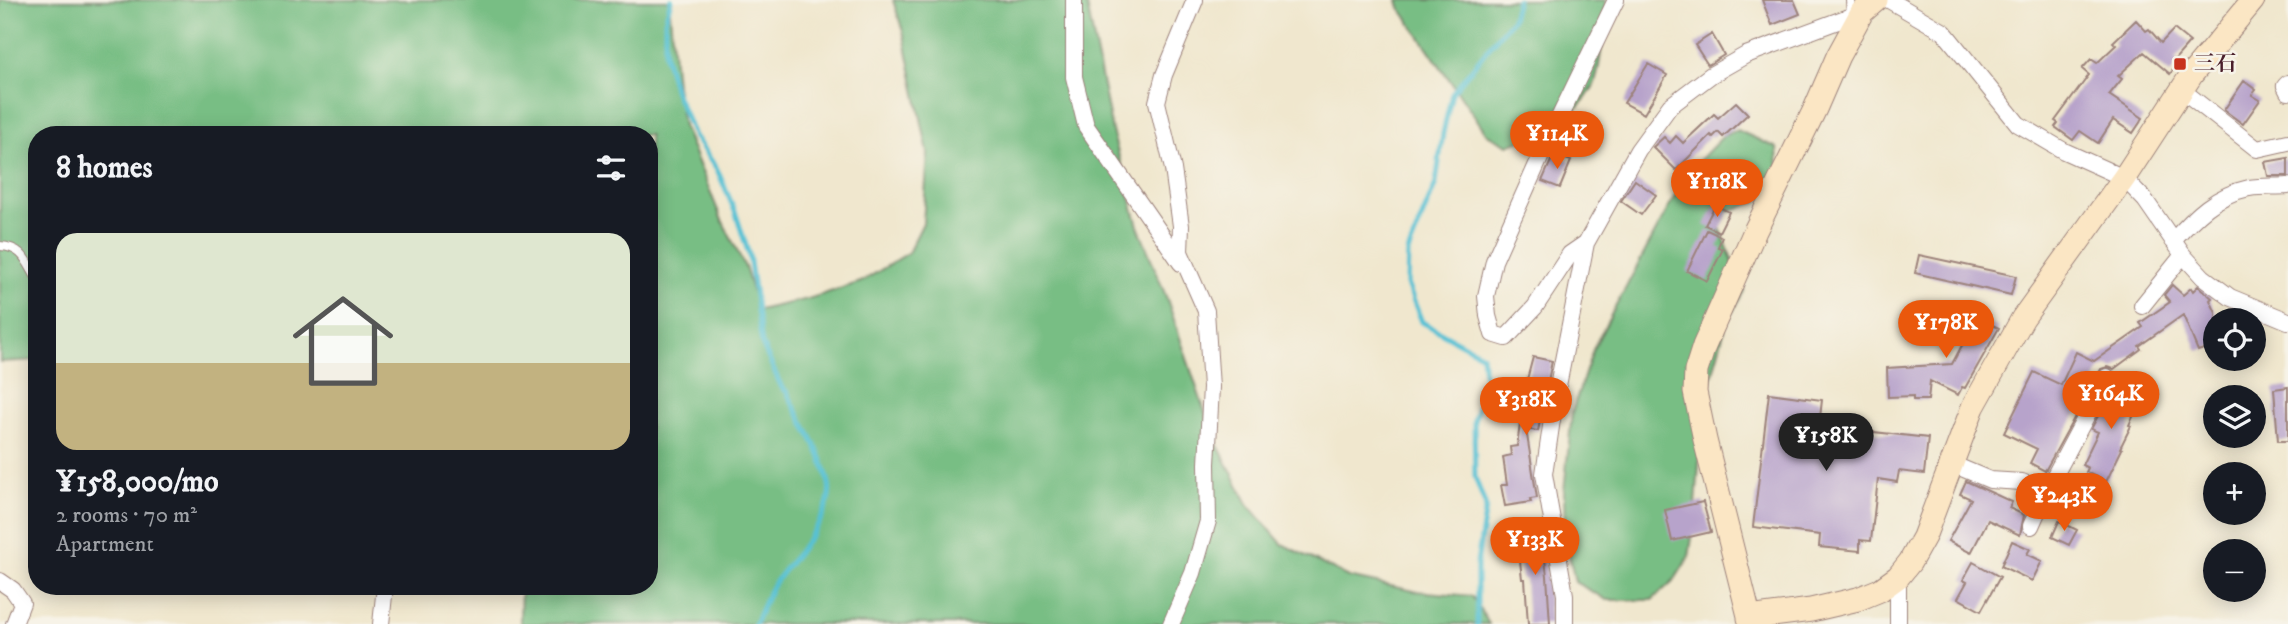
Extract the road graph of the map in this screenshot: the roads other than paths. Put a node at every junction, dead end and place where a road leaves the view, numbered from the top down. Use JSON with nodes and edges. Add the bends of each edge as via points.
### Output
{"nodes":[{"id":1,"x":1074,"y":0,"type":"edge"},
{"id":2,"x":1195,"y":0,"type":"edge"},
{"id":3,"x":1616,"y":0,"type":"edge"},
{"id":4,"x":1889,"y":0,"type":"edge"},
{"id":5,"x":2253,"y":0,"type":"edge"},
{"id":6,"x":1860,"y":7,"type":"edge"},
{"id":7,"x":2288,"y":83,"type":"edge"},
{"id":8,"x":2182,"y":90,"type":"junction"},
{"id":9,"x":2288,"y":92,"type":"edge"},
{"id":10,"x":2288,"y":142,"type":"edge"},
{"id":11,"x":2124,"y":178,"type":"junction"},
{"id":12,"x":2288,"y":186,"type":"edge"},
{"id":13,"x":2173,"y":241,"type":"junction"},
{"id":14,"x":1586,"y":243,"type":"junction"},
{"id":15,"x":0,"y":246,"type":"edge"},
{"id":16,"x":2183,"y":255,"type":"junction"},
{"id":17,"x":28,"y":263,"type":"edge"},
{"id":18,"x":1191,"y":277,"type":"junction"},
{"id":19,"x":2143,"y":306,"type":"dead end"},
{"id":20,"x":2288,"y":321,"type":"edge"},
{"id":21,"x":2107,"y":377,"type":"dead end"},
{"id":22,"x":1952,"y":464,"type":"junction"},
{"id":23,"x":2046,"y":492,"type":"junction"},
{"id":24,"x":2031,"y":526,"type":"dead end"},
{"id":25,"x":1898,"y":577,"type":"junction"},
{"id":26,"x":0,"y":582,"type":"edge"},
{"id":27,"x":384,"y":595,"type":"edge"},
{"id":28,"x":1750,"y":621,"type":"edge"},
{"id":29,"x":14,"y":624,"type":"edge"},
{"id":30,"x":381,"y":624,"type":"edge"},
{"id":31,"x":1171,"y":624,"type":"edge"},
{"id":32,"x":1564,"y":624,"type":"edge"},
{"id":33,"x":1898,"y":624,"type":"edge"}],
"edges":[{"from":1,"to":18,"type":"street","via":[[1074,77],[1086,126]]},
{"from":2,"to":18,"type":"street","via":[[1157,102],[1181,226],[1180,252]]},
{"from":3,"to":14,"type":"street","via":[[1494,261],[1486,296],[1493,334],[1506,338],[1535,307],[1570,254]]},
{"from":4,"to":11,"type":"street","via":[[1944,32],[2018,124]]},
{"from":5,"to":8,"type":"street"},
{"from":6,"to":14,"type":"street","via":[[1746,55],[1670,106],[1638,150]]},
{"from":6,"to":28,"type":"street","via":[[1755,231],[1696,371],[1702,428]]},
{"from":7,"to":9,"type":"street"},
{"from":8,"to":10,"type":"street","via":[[2257,149]]},
{"from":8,"to":11,"type":"street"},
{"from":11,"to":13,"type":"street"},
{"from":11,"to":22,"type":"street","via":[[2023,318],[1973,407]]},
{"from":12,"to":13,"type":"street","via":[[2252,187],[2225,195],[2201,211]]},
{"from":13,"to":16,"type":"street"},
{"from":14,"to":32,"type":"street","via":[[1544,474],[1565,595]]},
{"from":15,"to":17,"type":"lane","via":[[12,246]]},
{"from":16,"to":19,"type":"street"},
{"from":16,"to":20,"type":"street","via":[[2230,297]]},
{"from":18,"to":31,"type":"street","via":[[1206,311],[1211,387],[1208,521]]},
{"from":21,"to":23,"type":"street"},
{"from":22,"to":23,"type":"street","via":[[1990,480],[2022,482]]},
{"from":22,"to":25,"type":"street","via":[[1924,537]]},
{"from":23,"to":24,"type":"street"},
{"from":25,"to":28,"type":"street","via":[[1858,599]]},
{"from":25,"to":33,"type":"street"},
{"from":26,"to":29,"type":"street","via":[[22,603]]},
{"from":27,"to":30,"type":"street"}]}
